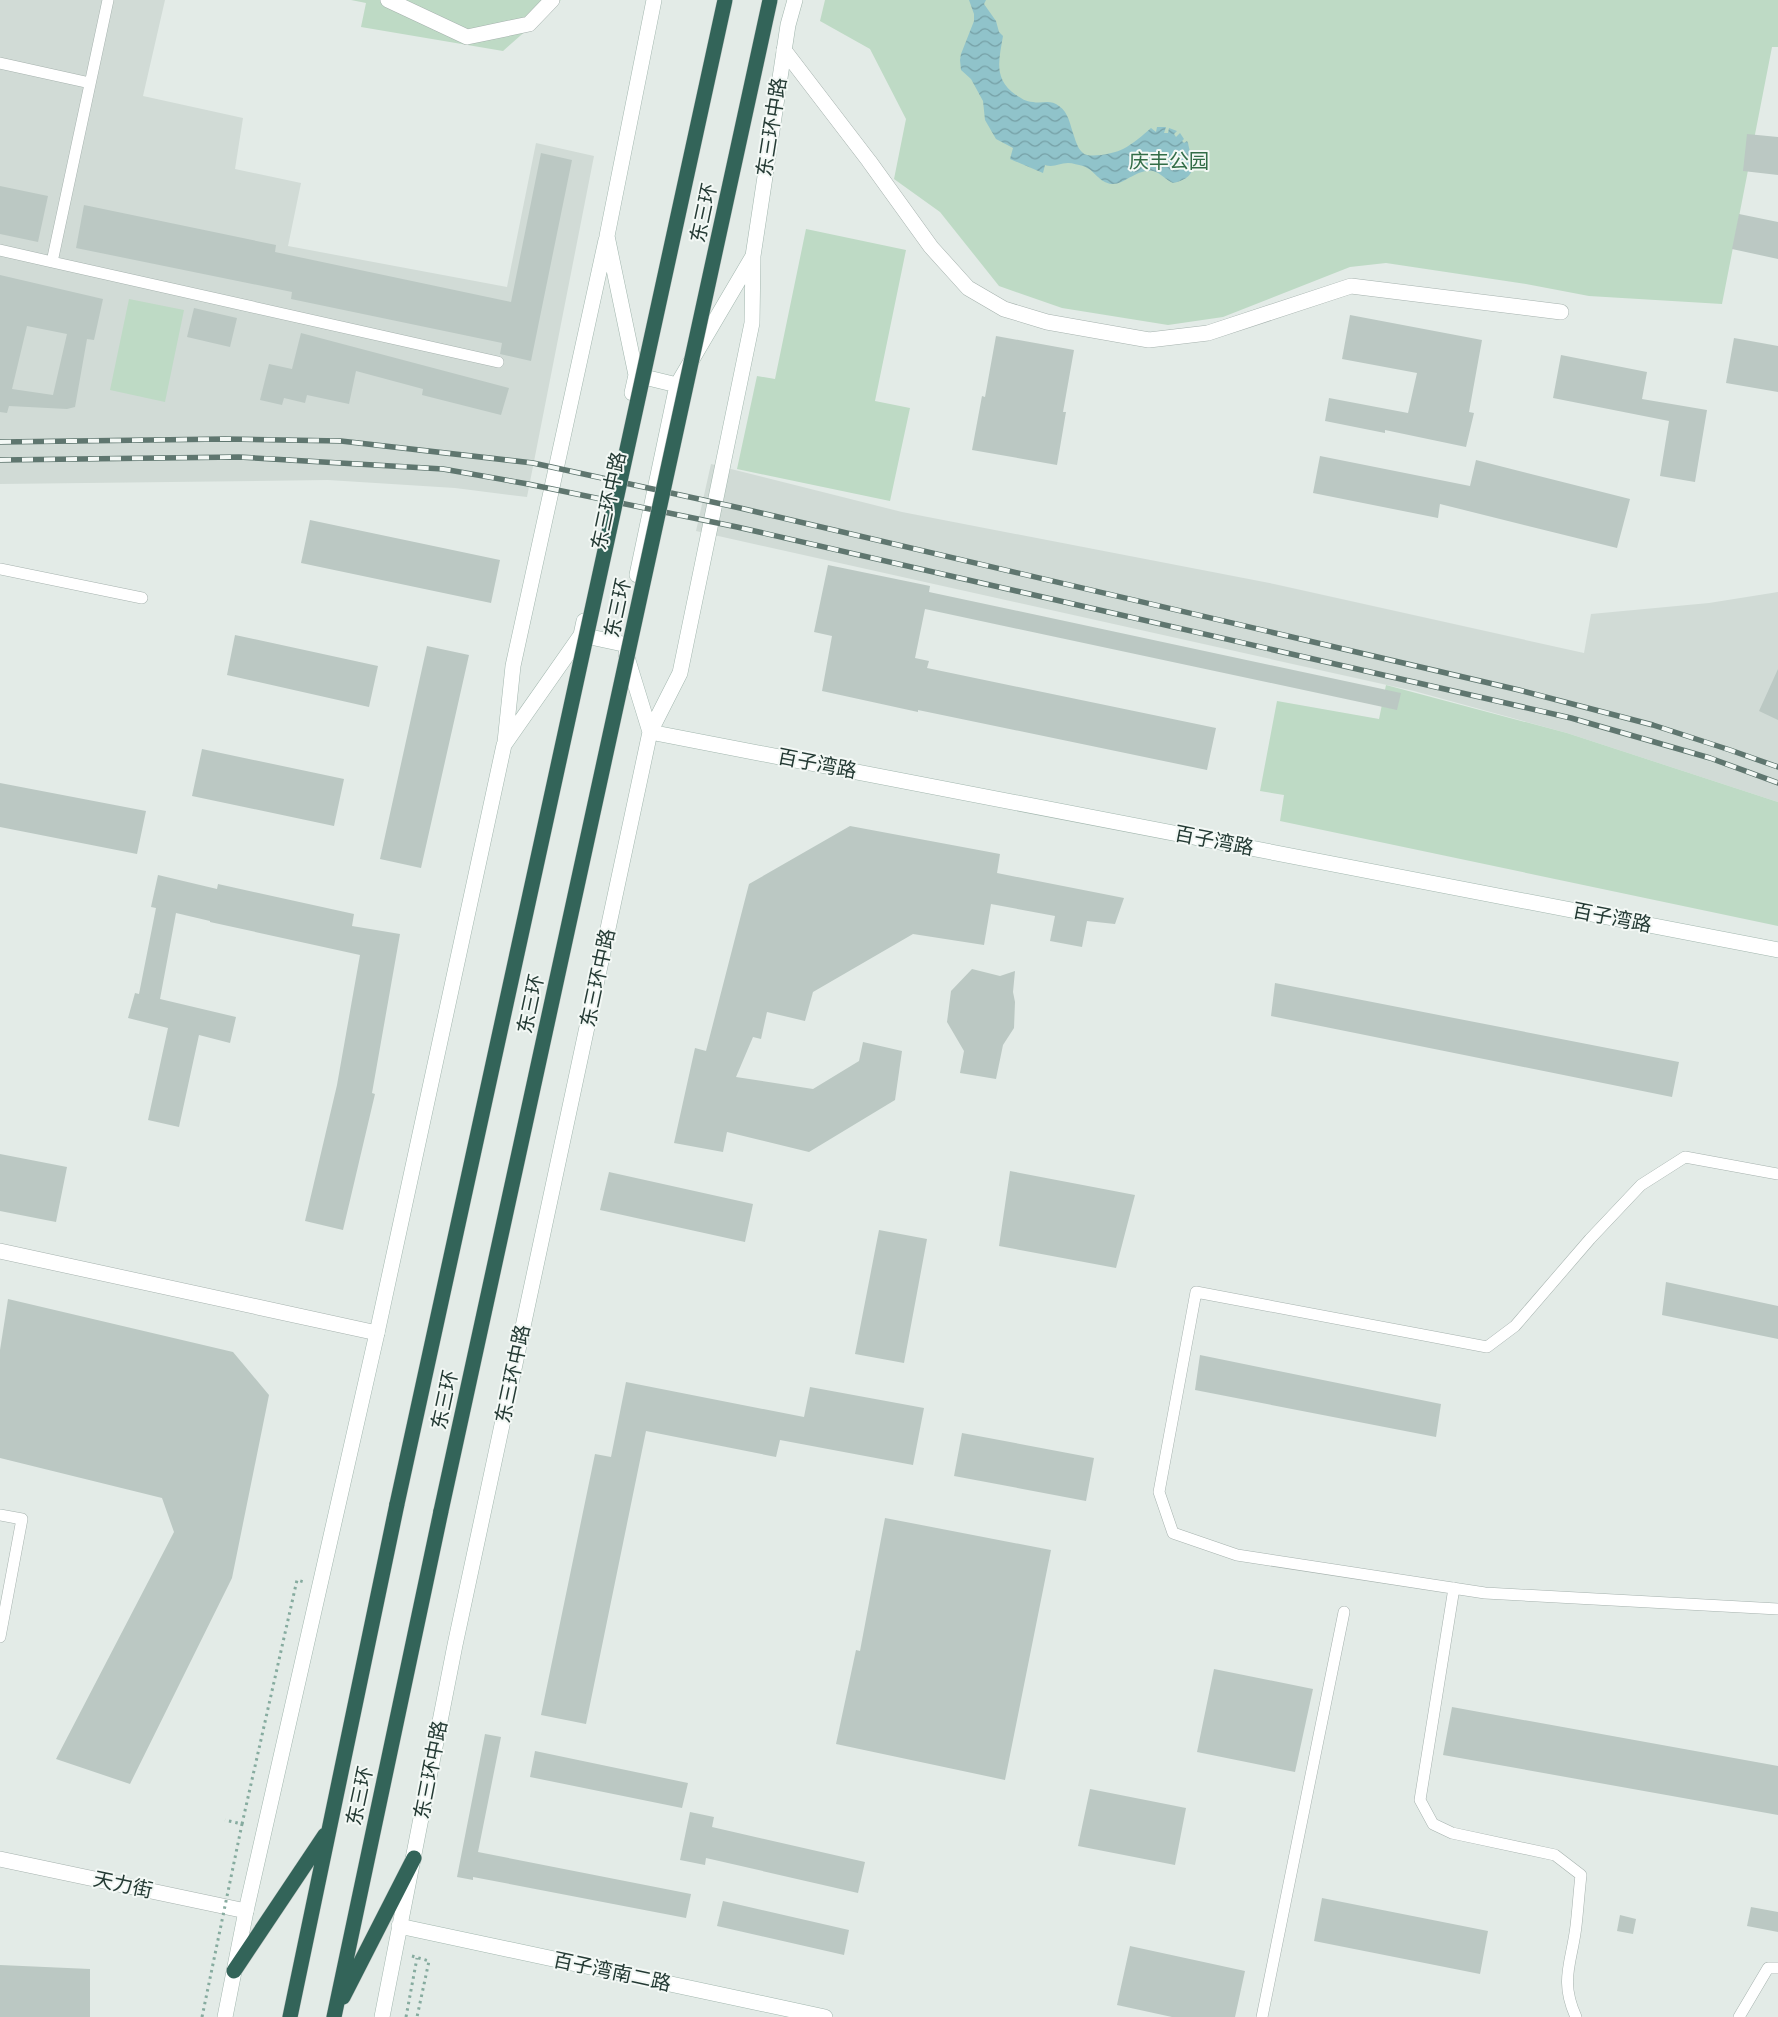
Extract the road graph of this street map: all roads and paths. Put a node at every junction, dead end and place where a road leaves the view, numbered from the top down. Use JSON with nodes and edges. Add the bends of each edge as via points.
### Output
{"nodes":[{"id":1,"x":108,"y":0,"type":"edge"},
{"id":2,"x":388,"y":0,"type":"edge"},
{"id":3,"x":552,"y":0,"type":"edge"},
{"id":4,"x":654,"y":0,"type":"edge"},
{"id":5,"x":725,"y":0,"type":"edge"},
{"id":6,"x":770,"y":0,"type":"edge"},
{"id":7,"x":795,"y":0,"type":"edge"},
{"id":8,"x":784,"y":50,"type":"junction"},
{"id":9,"x":0,"y":63,"type":"edge"},
{"id":10,"x":90,"y":83,"type":"junction"},
{"id":11,"x":607,"y":236,"type":"junction"},
{"id":12,"x":0,"y":250,"type":"edge"},
{"id":13,"x":753,"y":256,"type":"junction"},
{"id":14,"x":52,"y":262,"type":"junction"},
{"id":15,"x":1562,"y":312,"type":"dead end"},
{"id":16,"x":498,"y":362,"type":"dead end"},
{"id":17,"x":636,"y":375,"type":"junction"},
{"id":18,"x":677,"y":385,"type":"junction"},
{"id":19,"x":0,"y":570,"type":"edge"},
{"id":20,"x":142,"y":598,"type":"dead end"},
{"id":21,"x":581,"y":635,"type":"junction"},
{"id":22,"x":623,"y":644,"type":"junction"},
{"id":23,"x":650,"y":732,"type":"junction"},
{"id":24,"x":504,"y":745,"type":"junction"},
{"id":25,"x":1778,"y":950,"type":"edge"},
{"id":26,"x":1778,"y":1174,"type":"edge"},
{"id":27,"x":0,"y":1251,"type":"edge"},
{"id":28,"x":377,"y":1333,"type":"junction"},
{"id":29,"x":0,"y":1514,"type":"edge"},
{"id":30,"x":296,"y":1580,"type":"dead end"},
{"id":31,"x":1454,"y":1588,"type":"junction"},
{"id":32,"x":1778,"y":1608,"type":"edge"},
{"id":33,"x":1344,"y":1612,"type":"dead end"},
{"id":34,"x":0,"y":1637,"type":"edge"},
{"id":35,"x":225,"y":1820,"type":"dead end"},
{"id":36,"x":242,"y":1824,"type":"junction"},
{"id":37,"x":330,"y":1827,"type":"junction"},
{"id":38,"x":414,"y":1858,"type":"junction"},
{"id":39,"x":0,"y":1859,"type":"edge"},
{"id":40,"x":246,"y":1911,"type":"junction"},
{"id":41,"x":399,"y":1926,"type":"junction"},
{"id":42,"x":417,"y":1958,"type":"dead end"},
{"id":43,"x":429,"y":1960,"type":"dead end"},
{"id":44,"x":1778,"y":1968,"type":"edge"},
{"id":45,"x":234,"y":1971,"type":"junction"},
{"id":46,"x":202,"y":2017,"type":"edge"},
{"id":47,"x":225,"y":2017,"type":"edge"},
{"id":48,"x":290,"y":2017,"type":"edge"},
{"id":49,"x":334,"y":2017,"type":"edge"},
{"id":50,"x":382,"y":2017,"type":"edge"},
{"id":51,"x":406,"y":2017,"type":"edge"},
{"id":52,"x":417,"y":2017,"type":"edge"},
{"id":53,"x":825,"y":2017,"type":"edge"},
{"id":54,"x":1262,"y":2017,"type":"edge"},
{"id":55,"x":1576,"y":2017,"type":"edge"},
{"id":56,"x":1739,"y":2017,"type":"edge"}],
"edges":[{"from":1,"to":10,"type":"lane"},
{"from":2,"to":3,"type":"street","via":[[467,37],[529,24]]},
{"from":4,"to":11,"type":"street","name":"东三环中路"},
{"from":5,"to":37,"type":"highway","name":"东三环","bridge":true,"via":[[397,1504]]},
{"from":6,"to":49,"type":"highway","name":"东三环","bridge":true},
{"from":7,"to":8,"type":"street","name":"东三环中路"},
{"from":8,"to":13,"type":"street","name":"东三环中路"},
{"from":8,"to":15,"type":"street","via":[[931,247],[968,288],[1004,309],[1047,322],[1149,340],[1208,333],[1351,286]]},
{"from":9,"to":10,"type":"lane"},
{"from":10,"to":14,"type":"lane"},
{"from":11,"to":17,"type":"street","name":"东三环中路"},
{"from":11,"to":24,"type":"street","name":"东三环中路","via":[[513,666]]},
{"from":12,"to":14,"type":"lane"},
{"from":13,"to":18,"type":"street","name":"东三环中路"},
{"from":13,"to":23,"type":"street","name":"东三环中路","via":[[752,323],[680,673]]},
{"from":14,"to":16,"type":"lane"},
{"from":17,"to":18,"type":"street"},
{"from":17,"to":21,"type":"street","name":"东三环中路"},
{"from":18,"to":22,"type":"street","name":"东三环中路"},
{"from":19,"to":20,"type":"lane"},
{"from":21,"to":22,"type":"street"},
{"from":21,"to":24,"type":"street","name":"东三环中路"},
{"from":22,"to":23,"type":"street","name":"东三环中路"},
{"from":23,"to":25,"type":"street","name":"百子湾路"},
{"from":23,"to":38,"type":"street","name":"东三环中路","via":[[455,1645]]},
{"from":24,"to":28,"type":"street","name":"东三环中路"},
{"from":26,"to":31,"type":"lane","via":[[1685,1158],[1641,1185],[1515,1326],[1487,1347],[1196,1292],[1159,1492],[1174,1533],[1237,1555]]},
{"from":27,"to":28,"type":"street"},
{"from":28,"to":40,"type":"street","name":"东三环中路"},
{"from":29,"to":34,"type":"lane","via":[[22,1519]]},
{"from":30,"to":36,"type":"path"},
{"from":31,"to":32,"type":"lane","via":[[1486,1593]]},
{"from":31,"to":55,"type":"lane","via":[[1420,1800],[1433,1824],[1452,1833],[1555,1855],[1581,1875],[1566,1980],[1570,2005]]},
{"from":33,"to":54,"type":"lane"},
{"from":35,"to":36,"type":"path","bridge":true},
{"from":36,"to":46,"type":"path","bridge":true},
{"from":37,"to":45,"type":"highway"},
{"from":37,"to":48,"type":"highway","name":"东三环"},
{"from":38,"to":41,"type":"street","name":"东三环中路"},
{"from":38,"to":49,"type":"highway"},
{"from":39,"to":40,"type":"street","name":"天力街"},
{"from":40,"to":45,"type":"street","name":"东三环中路"},
{"from":41,"to":50,"type":"street","name":"东三环中路"},
{"from":41,"to":53,"type":"street","name":"百子湾南二路"},
{"from":42,"to":51,"type":"path"},
{"from":43,"to":52,"type":"path"},
{"from":44,"to":56,"type":"lane","via":[[1768,1968]]},
{"from":45,"to":47,"type":"street","name":"东三环中路"}]}
